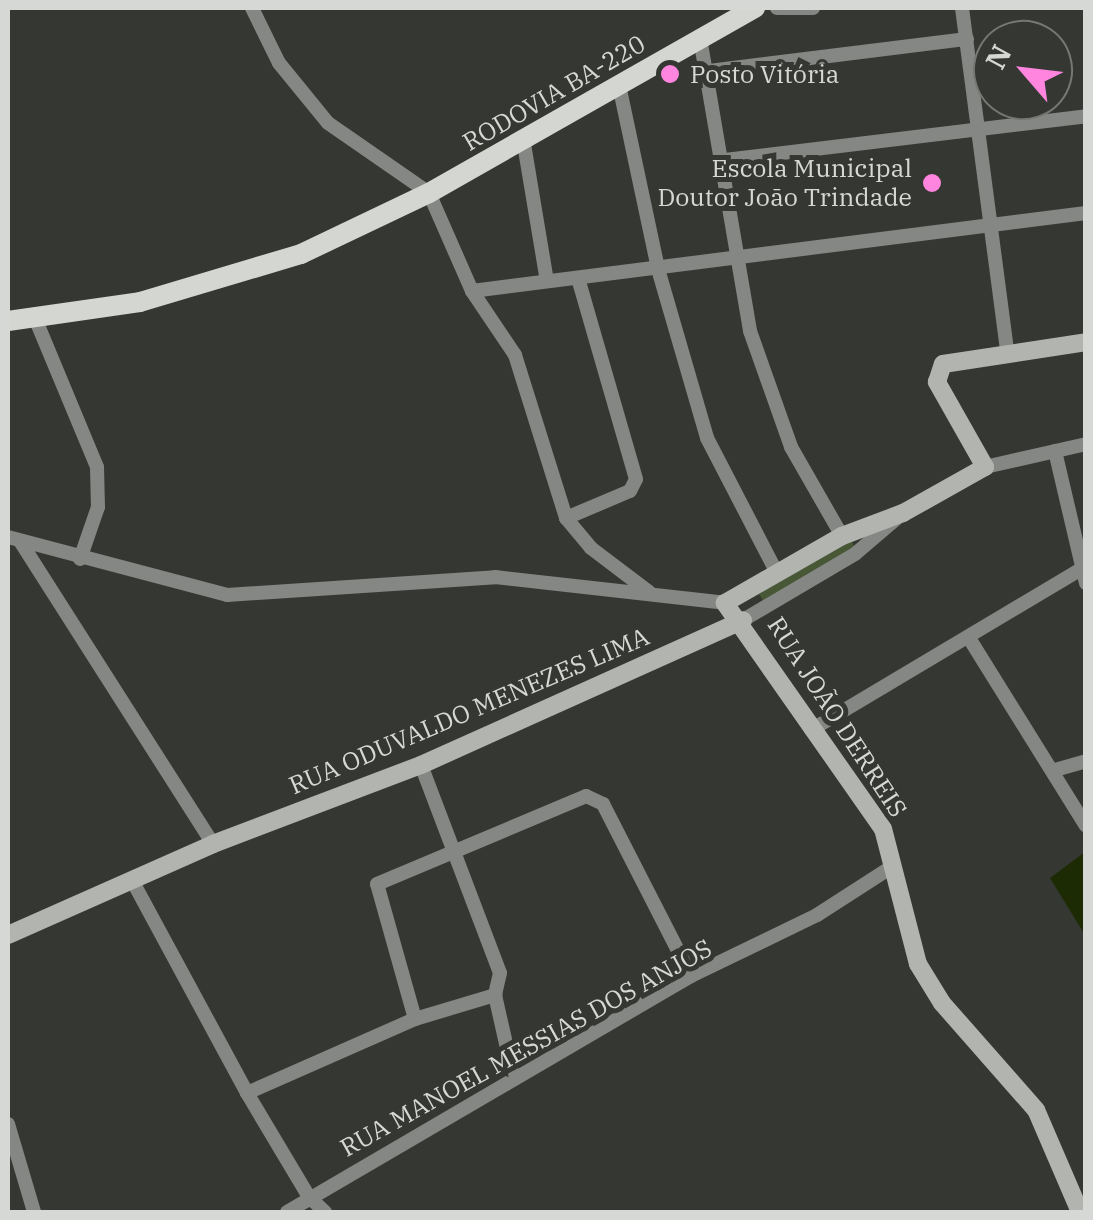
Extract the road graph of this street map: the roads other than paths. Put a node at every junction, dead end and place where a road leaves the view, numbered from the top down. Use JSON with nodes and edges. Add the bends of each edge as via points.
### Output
{"nodes":[{"id":1,"x":252,"y":8,"type":"edge"},
{"id":2,"x":755,"y":8,"type":"edge"},
{"id":3,"x":776,"y":8,"type":"edge"},
{"id":4,"x":813,"y":8,"type":"edge"},
{"id":5,"x":962,"y":8,"type":"edge"},
{"id":6,"x":700,"y":38,"type":"junction"},
{"id":7,"x":966,"y":39,"type":"junction"},
{"id":8,"x":710,"y":71,"type":"junction"},
{"id":9,"x":618,"y":85,"type":"junction"},
{"id":10,"x":1086,"y":116,"type":"edge"},
{"id":11,"x":981,"y":130,"type":"junction"},
{"id":12,"x":523,"y":138,"type":"junction"},
{"id":13,"x":725,"y":160,"type":"junction"},
{"id":14,"x":429,"y":193,"type":"junction"},
{"id":15,"x":1086,"y":214,"type":"edge"},
{"id":16,"x":990,"y":227,"type":"junction"},
{"id":17,"x":734,"y":257,"type":"junction"},
{"id":18,"x":658,"y":269,"type":"junction"},
{"id":19,"x":578,"y":278,"type":"junction"},
{"id":20,"x":547,"y":281,"type":"junction"},
{"id":21,"x":472,"y":292,"type":"junction"},
{"id":22,"x":35,"y":318,"type":"junction"},
{"id":23,"x":8,"y":321,"type":"edge"},
{"id":24,"x":1086,"y":342,"type":"edge"},
{"id":25,"x":1008,"y":350,"type":"junction"},
{"id":26,"x":1086,"y":444,"type":"edge"},
{"id":27,"x":1055,"y":450,"type":"junction"},
{"id":28,"x":985,"y":467,"type":"junction"},
{"id":29,"x":903,"y":514,"type":"junction"},
{"id":30,"x":566,"y":518,"type":"junction"},
{"id":31,"x":842,"y":536,"type":"junction"},
{"id":32,"x":14,"y":539,"type":"edge"},
{"id":33,"x":80,"y":559,"type":"junction"},
{"id":34,"x":1083,"y":566,"type":"edge"},
{"id":35,"x":777,"y":574,"type":"junction"},
{"id":36,"x":1086,"y":583,"type":"edge"},
{"id":37,"x":649,"y":592,"type":"junction"},
{"id":38,"x":725,"y":602,"type":"junction"},
{"id":39,"x":743,"y":620,"type":"junction"},
{"id":40,"x":970,"y":638,"type":"junction"},
{"id":41,"x":811,"y":730,"type":"junction"},
{"id":42,"x":1086,"y":761,"type":"edge"},
{"id":43,"x":421,"y":765,"type":"junction"},
{"id":44,"x":1054,"y":770,"type":"junction"},
{"id":45,"x":1086,"y":826,"type":"edge"},
{"id":46,"x":213,"y":844,"type":"junction"},
{"id":47,"x":454,"y":853,"type":"junction"},
{"id":48,"x":893,"y":866,"type":"junction"},
{"id":49,"x":133,"y":882,"type":"junction"},
{"id":50,"x":8,"y":934,"type":"edge"},
{"id":51,"x":691,"y":976,"type":"junction"},
{"id":52,"x":496,"y":995,"type":"junction"},
{"id":53,"x":416,"y":1019,"type":"junction"},
{"id":54,"x":514,"y":1079,"type":"junction"},
{"id":55,"x":248,"y":1093,"type":"junction"},
{"id":56,"x":8,"y":1124,"type":"edge"},
{"id":57,"x":308,"y":1197,"type":"junction"},
{"id":58,"x":1077,"y":1204,"type":"edge"},
{"id":59,"x":34,"y":1212,"type":"edge"},
{"id":60,"x":287,"y":1212,"type":"edge"},
{"id":61,"x":324,"y":1212,"type":"edge"}],
"edges":[{"from":1,"to":14,"type":"street","via":[[279,63],[328,123]]},
{"from":2,"to":6,"type":"main road","name":"RODOVIA BA-220"},
{"from":3,"to":4,"type":"street"},
{"from":5,"to":7,"type":"street"},
{"from":6,"to":8,"type":"street"},
{"from":6,"to":9,"type":"main road","name":"RODOVIA BA-220"},
{"from":7,"to":8,"type":"street"},
{"from":7,"to":11,"type":"street"},
{"from":8,"to":13,"type":"street"},
{"from":9,"to":12,"type":"main road","name":"RODOVIA BA-220"},
{"from":9,"to":18,"type":"street"},
{"from":10,"to":11,"type":"street"},
{"from":11,"to":13,"type":"street"},
{"from":11,"to":16,"type":"street"},
{"from":12,"to":14,"type":"main road","name":"RODOVIA BA-220"},
{"from":12,"to":20,"type":"street"},
{"from":13,"to":17,"type":"street"},
{"from":14,"to":21,"type":"street"},
{"from":14,"to":22,"type":"main road","name":"RODOVIA BA-220","via":[[301,254],[219,284]]},
{"from":15,"to":16,"type":"street"},
{"from":16,"to":17,"type":"street"},
{"from":16,"to":25,"type":"street"},
{"from":17,"to":18,"type":"street"},
{"from":17,"to":31,"type":"street","via":[[778,412]]},
{"from":18,"to":19,"type":"street"},
{"from":18,"to":35,"type":"street","via":[[707,438]]},
{"from":19,"to":20,"type":"street"},
{"from":19,"to":30,"type":"street","via":[[636,479],[630,491]]},
{"from":20,"to":21,"type":"street"},
{"from":21,"to":30,"type":"street","via":[[514,356]]},
{"from":22,"to":23,"type":"main road","name":"RODOVIA BA-220"},
{"from":22,"to":33,"type":"street","via":[[97,467],[98,507]]},
{"from":24,"to":25,"type":"street"},
{"from":25,"to":28,"type":"street","via":[[943,364],[936,376]]},
{"from":26,"to":27,"type":"street"},
{"from":27,"to":28,"type":"street"},
{"from":27,"to":34,"type":"street"},
{"from":28,"to":29,"type":"street"},
{"from":29,"to":31,"type":"street"},
{"from":29,"to":39,"type":"street","via":[[854,554]]},
{"from":30,"to":37,"type":"street","via":[[578,536]]},
{"from":31,"to":35,"type":"street"},
{"from":32,"to":33,"type":"street"},
{"from":32,"to":46,"type":"street"},
{"from":33,"to":37,"type":"street","via":[[227,595],[496,577]]},
{"from":34,"to":36,"type":"street"},
{"from":34,"to":40,"type":"street"},
{"from":35,"to":38,"type":"street"},
{"from":37,"to":38,"type":"street"},
{"from":38,"to":39,"type":"street","name":"RUA JOÃO DERREIS"},
{"from":39,"to":41,"type":"street","name":"RUA JOÃO DERREIS"},
{"from":39,"to":43,"type":"street","name":"RUA ODUVALDO MENEZES LIMA"},
{"from":40,"to":41,"type":"street"},
{"from":40,"to":44,"type":"street"},
{"from":41,"to":48,"type":"street","name":"RUA JOÃO DERREIS","via":[[883,829]]},
{"from":42,"to":44,"type":"street"},
{"from":43,"to":46,"type":"street","name":"RUA ODUVALDO MENEZES LIMA"},
{"from":43,"to":47,"type":"street"},
{"from":44,"to":45,"type":"street"},
{"from":46,"to":49,"type":"street","name":"RUA ODUVALDO MENEZES LIMA"},
{"from":47,"to":51,"type":"street","via":[[596,797]]},
{"from":47,"to":52,"type":"street","via":[[500,972]]},
{"from":47,"to":53,"type":"street","via":[[375,888]]},
{"from":48,"to":51,"type":"street","name":"RUA MANOEL MESSIAS DOS ANJOS","via":[[818,915]]},
{"from":48,"to":58,"type":"street","name":"RUA JOÃO DERREIS","via":[[911,947],[929,984],[1020,1085]]},
{"from":49,"to":50,"type":"street","name":"RUA ODUVALDO MENEZES LIMA"},
{"from":49,"to":55,"type":"street"},
{"from":51,"to":54,"type":"street","name":"RUA MANOEL MESSIAS DOS ANJOS"},
{"from":52,"to":53,"type":"street"},
{"from":52,"to":54,"type":"street"},
{"from":53,"to":55,"type":"street"},
{"from":54,"to":57,"type":"street","name":"RUA MANOEL MESSIAS DOS ANJOS"},
{"from":55,"to":57,"type":"street"},
{"from":56,"to":59,"type":"street"},
{"from":57,"to":60,"type":"street","name":"RUA MANOEL MESSIAS DOS ANJOS"},
{"from":57,"to":61,"type":"street"}]}
